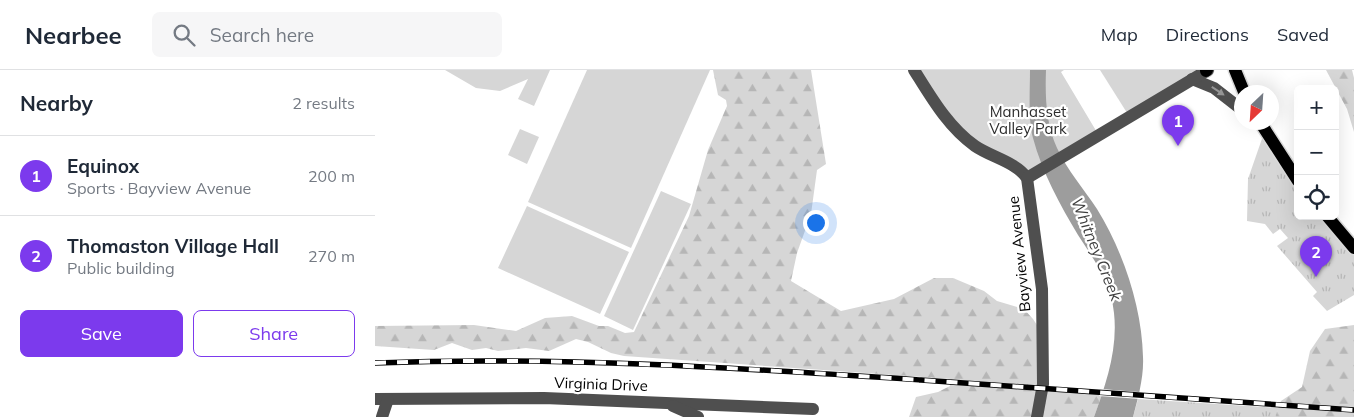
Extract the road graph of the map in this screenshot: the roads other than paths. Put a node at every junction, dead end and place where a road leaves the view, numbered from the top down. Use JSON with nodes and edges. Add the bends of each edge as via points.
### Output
{"nodes":[{"id":1,"x":914,"y":70,"type":"edge"},
{"id":2,"x":1207,"y":70,"type":"edge"},
{"id":3,"x":1235,"y":70,"type":"edge"},
{"id":4,"x":1192,"y":79,"type":"junction"},
{"id":5,"x":1241,"y":85,"type":"edge"},
{"id":6,"x":1234,"y":103,"type":"edge"},
{"id":7,"x":1263,"y":130,"type":"edge"},
{"id":8,"x":1294,"y":175,"type":"edge"},
{"id":9,"x":1027,"y":178,"type":"junction"},
{"id":10,"x":1330,"y":220,"type":"edge"},
{"id":11,"x":1354,"y":248,"type":"edge"},
{"id":12,"x":381,"y":399,"type":"edge"},
{"id":13,"x":649,"y":402,"type":"junction"},
{"id":14,"x":813,"y":409,"type":"dead end"},
{"id":15,"x":382,"y":417,"type":"edge"},
{"id":16,"x":698,"y":417,"type":"edge"},
{"id":17,"x":1037,"y":417,"type":"edge"}],
"edges":[{"from":1,"to":9,"type":"street","via":[[950,123],[963,136]]},
{"from":2,"to":4,"type":"street","name":"Bayview Avenue"},
{"from":3,"to":5,"type":"main road"},
{"from":4,"to":6,"type":"street","one_way":true,"via":[[1214,88]]},
{"from":4,"to":9,"type":"street","name":"Bayview Avenue"},
{"from":7,"to":8,"type":"main road"},
{"from":9,"to":17,"type":"street","name":"Bayview Avenue","via":[[1042,289],[1043,384]]},
{"from":10,"to":11,"type":"main road"},
{"from":12,"to":13,"type":"street","name":"Virginia Drive","via":[[544,398]]},
{"from":12,"to":15,"type":"street","name":"Virginia Drive"},
{"from":13,"to":14,"type":"street","name":"Virginia Drive"},
{"from":13,"to":16,"type":"street","via":[[669,405]]}]}
